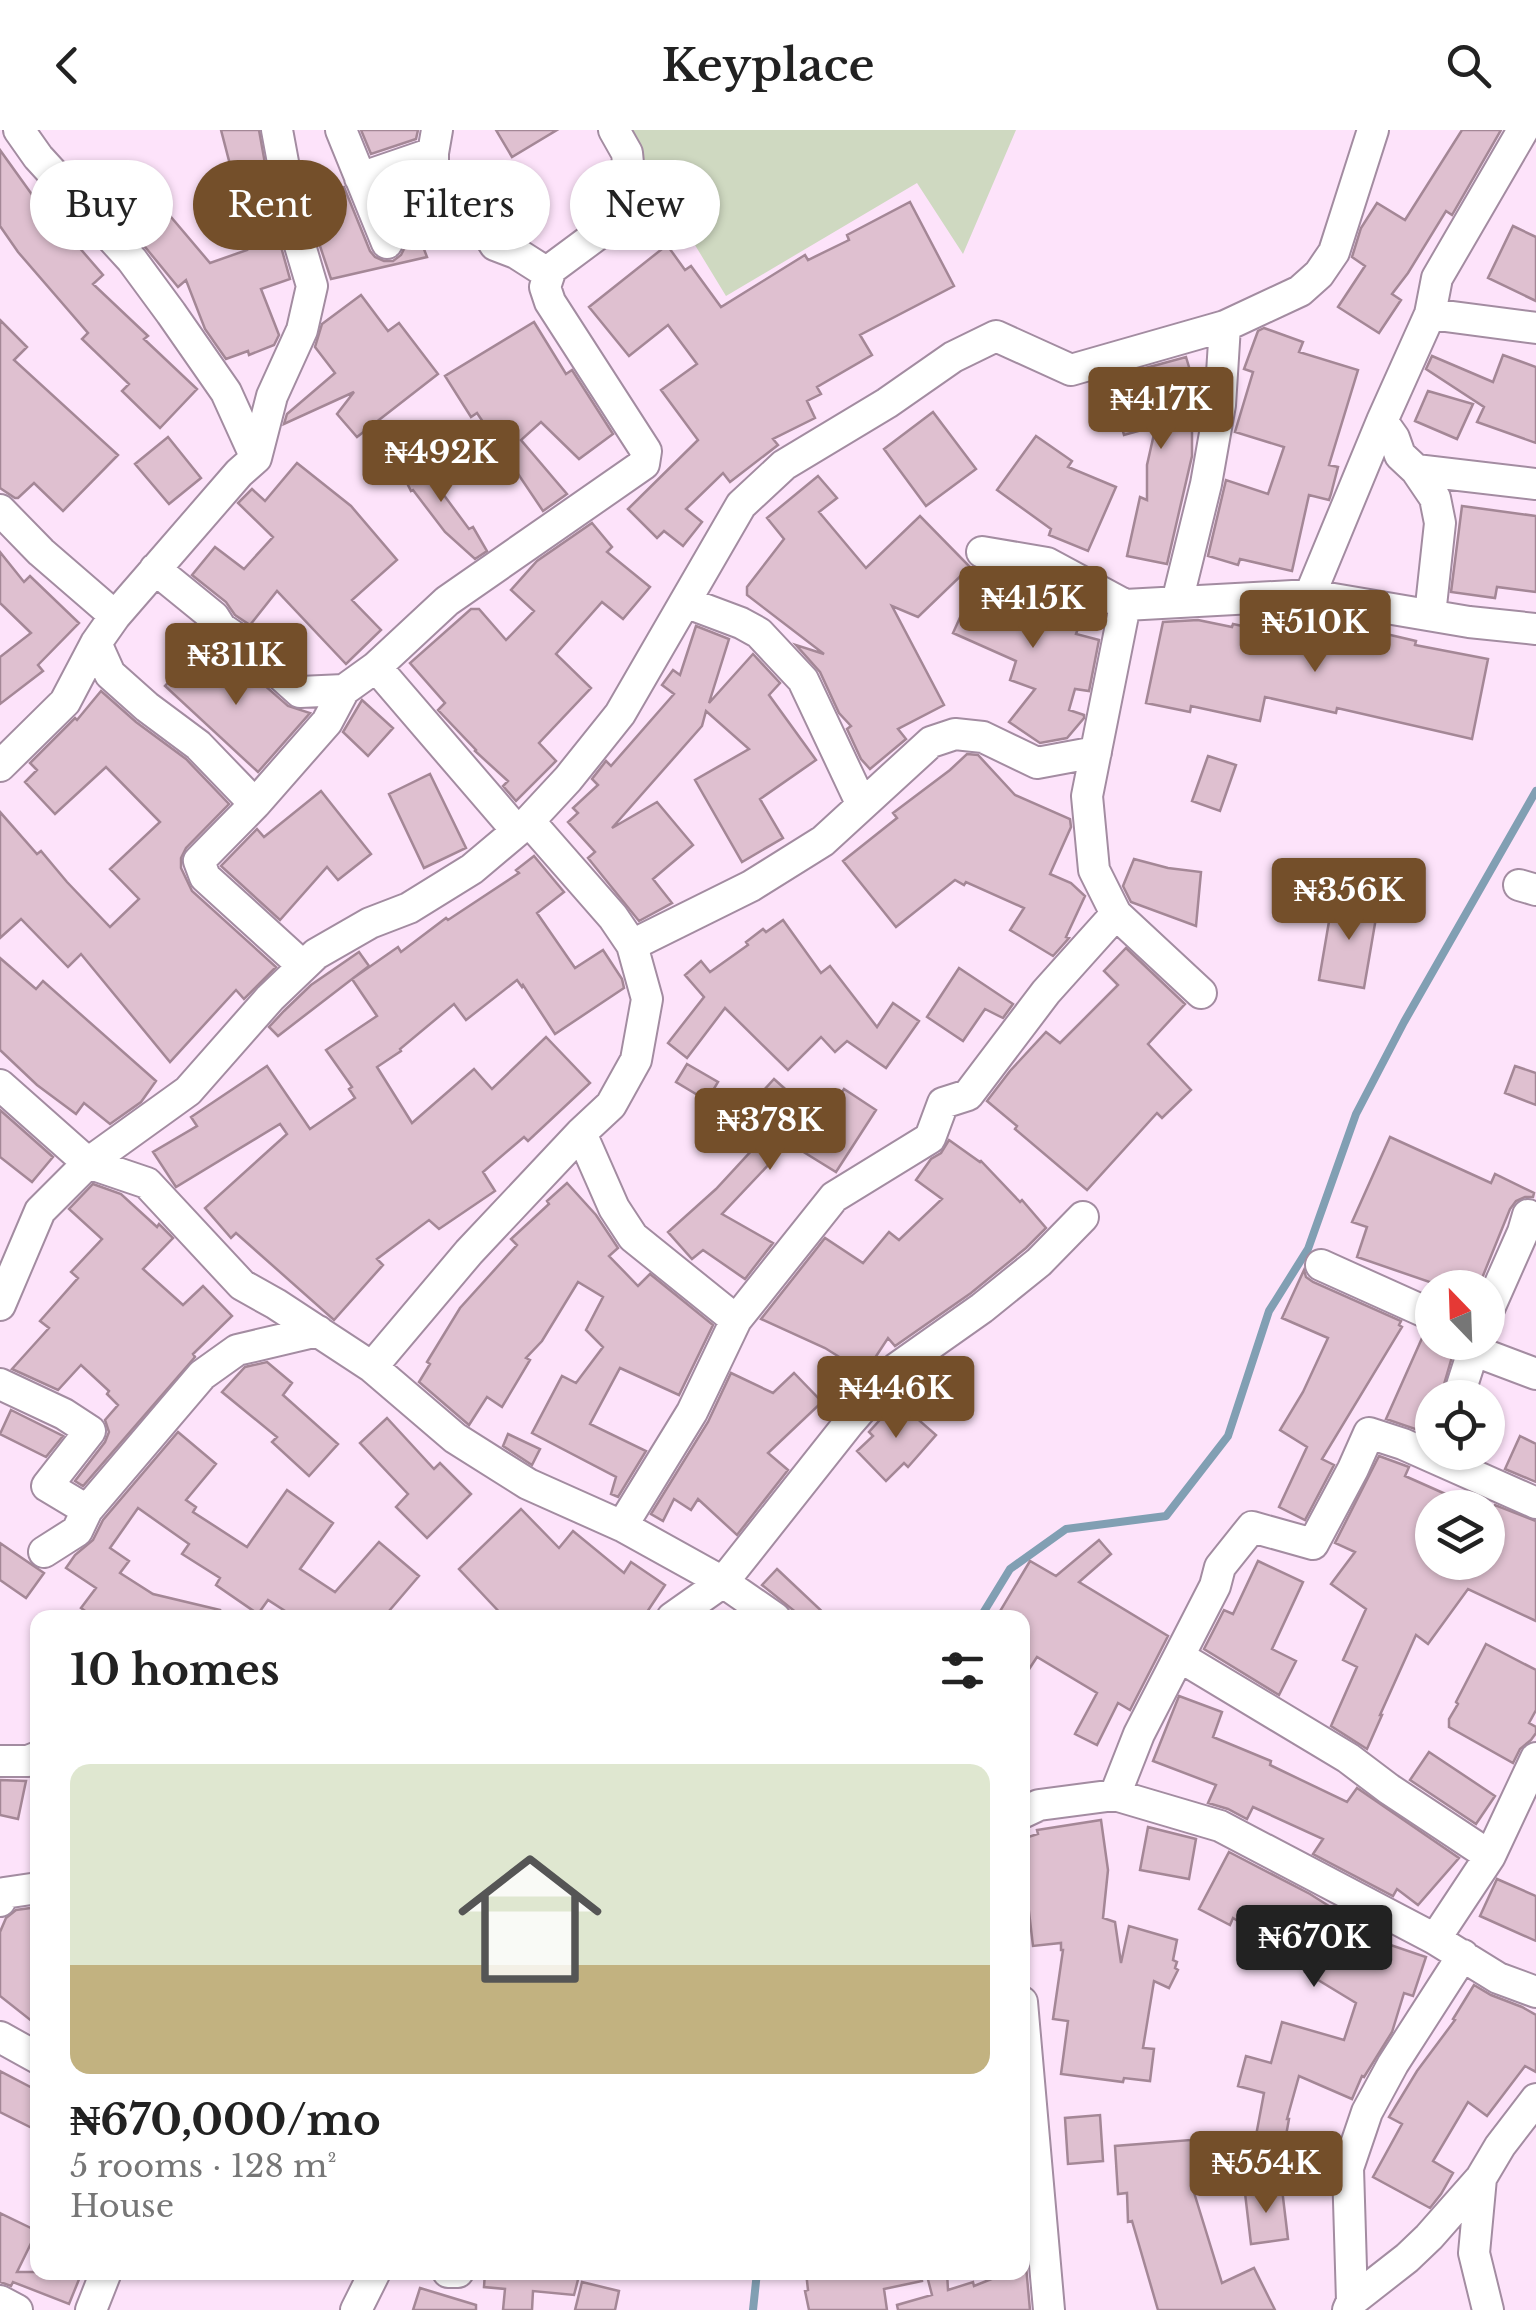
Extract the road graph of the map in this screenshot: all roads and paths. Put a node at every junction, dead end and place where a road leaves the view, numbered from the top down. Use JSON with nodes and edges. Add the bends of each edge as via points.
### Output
{"nodes":[{"id":1,"x":19,"y":130,"type":"edge"},
{"id":2,"x":277,"y":130,"type":"edge"},
{"id":3,"x":342,"y":130,"type":"edge"},
{"id":4,"x":614,"y":130,"type":"edge"},
{"id":5,"x":1374,"y":130,"type":"edge"},
{"id":6,"x":1523,"y":130,"type":"edge"},
{"id":7,"x":435,"y":142,"type":"edge"},
{"id":8,"x":360,"y":178,"type":"junction"},
{"id":9,"x":367,"y":195,"type":"edge"},
{"id":10,"x":549,"y":274,"type":"junction"},
{"id":11,"x":1430,"y":314,"type":"junction"},
{"id":12,"x":1225,"y":326,"type":"junction"},
{"id":13,"x":1536,"y":328,"type":"edge"},
{"id":14,"x":1382,"y":421,"type":"junction"},
{"id":15,"x":256,"y":458,"type":"junction"},
{"id":16,"x":1416,"y":470,"type":"junction"},
{"id":17,"x":1536,"y":484,"type":"edge"},
{"id":18,"x":0,"y":510,"type":"edge"},
{"id":19,"x":982,"y":552,"type":"dead end"},
{"id":20,"x":154,"y":569,"type":"junction"},
{"id":21,"x":1310,"y":595,"type":"junction"},
{"id":22,"x":684,"y":602,"type":"junction"},
{"id":23,"x":1177,"y":602,"type":"junction"},
{"id":24,"x":1125,"y":605,"type":"junction"},
{"id":25,"x":1430,"y":615,"type":"junction"},
{"id":26,"x":115,"y":616,"type":"junction"},
{"id":27,"x":1536,"y":630,"type":"edge"},
{"id":28,"x":96,"y":643,"type":"junction"},
{"id":29,"x":376,"y":666,"type":"junction"},
{"id":30,"x":344,"y":690,"type":"junction"},
{"id":31,"x":1096,"y":752,"type":"junction"},
{"id":32,"x":0,"y":766,"type":"edge"},
{"id":33,"x":255,"y":804,"type":"junction"},
{"id":34,"x":862,"y":805,"type":"junction"},
{"id":35,"x":523,"y":826,"type":"junction"},
{"id":36,"x":1116,"y":914,"type":"junction"},
{"id":37,"x":632,"y":945,"type":"junction"},
{"id":38,"x":302,"y":966,"type":"junction"},
{"id":39,"x":1202,"y":993,"type":"dead end"},
{"id":40,"x":0,"y":1085,"type":"edge"},
{"id":41,"x":581,"y":1132,"type":"junction"},
{"id":42,"x":88,"y":1163,"type":"junction"},
{"id":43,"x":1528,"y":1215,"type":"dead end"},
{"id":44,"x":1083,"y":1217,"type":"dead end"},
{"id":45,"x":1321,"y":1265,"type":"dead end"},
{"id":46,"x":1505,"y":1273,"type":"edge"},
{"id":47,"x":0,"y":1304,"type":"edge"},
{"id":48,"x":1415,"y":1306,"type":"edge"},
{"id":49,"x":736,"y":1320,"type":"junction"},
{"id":50,"x":318,"y":1331,"type":"junction"},
{"id":51,"x":1505,"y":1360,"type":"edge"},
{"id":52,"x":372,"y":1368,"type":"junction"},
{"id":53,"x":1536,"y":1374,"type":"edge"},
{"id":54,"x":0,"y":1384,"type":"edge"},
{"id":55,"x":1415,"y":1448,"type":"edge"},
{"id":56,"x":1467,"y":1470,"type":"edge"},
{"id":57,"x":1536,"y":1504,"type":"edge"},
{"id":58,"x":86,"y":1510,"type":"junction"},
{"id":59,"x":622,"y":1526,"type":"junction"},
{"id":60,"x":44,"y":1552,"type":"dead end"},
{"id":61,"x":722,"y":1582,"type":"junction"},
{"id":62,"x":683,"y":1610,"type":"edge"},
{"id":63,"x":763,"y":1610,"type":"edge"},
{"id":64,"x":1180,"y":1656,"type":"junction"},
{"id":65,"x":1536,"y":1758,"type":"edge"},
{"id":66,"x":30,"y":1760,"type":"edge"},
{"id":67,"x":0,"y":1761,"type":"edge"},
{"id":68,"x":1114,"y":1795,"type":"junction"},
{"id":69,"x":1030,"y":1809,"type":"edge"},
{"id":70,"x":1490,"y":1856,"type":"junction"},
{"id":71,"x":30,"y":1889,"type":"edge"},
{"id":72,"x":0,"y":1901,"type":"edge"},
{"id":73,"x":1434,"y":1939,"type":"junction"},
{"id":74,"x":1462,"y":1955,"type":"junction"},
{"id":75,"x":1536,"y":1992,"type":"edge"},
{"id":76,"x":0,"y":2037,"type":"edge"},
{"id":77,"x":30,"y":2054,"type":"edge"},
{"id":78,"x":1030,"y":2093,"type":"edge"},
{"id":79,"x":1536,"y":2099,"type":"edge"},
{"id":80,"x":1481,"y":2178,"type":"junction"},
{"id":81,"x":103,"y":2280,"type":"edge"},
{"id":82,"x":371,"y":2280,"type":"edge"},
{"id":83,"x":0,"y":2301,"type":"edge"},
{"id":84,"x":1350,"y":2306,"type":"edge"},
{"id":85,"x":17,"y":2310,"type":"edge"},
{"id":86,"x":91,"y":2310,"type":"edge"},
{"id":87,"x":356,"y":2310,"type":"edge"},
{"id":88,"x":1049,"y":2310,"type":"edge"},
{"id":89,"x":1488,"y":2310,"type":"edge"}],
"edges":[{"from":1,"to":15,"type":"street","via":[[132,260],[226,392]]},
{"from":2,"to":15,"type":"street","via":[[312,286]]},
{"from":3,"to":8,"type":"street"},
{"from":4,"to":10,"type":"street","via":[[627,153],[625,204],[613,223]]},
{"from":5,"to":12,"type":"street","via":[[1334,252],[1319,274],[1300,291]]},
{"from":6,"to":11,"type":"street","via":[[1437,278]]},
{"from":7,"to":8,"type":"street"},
{"from":7,"to":10,"type":"street","via":[[433,189],[441,200],[478,213],[495,245]]},
{"from":8,"to":9,"type":"street"},
{"from":10,"to":29,"type":"street","via":[[550,302],[646,451],[644,464],[446,600]]},
{"from":11,"to":13,"type":"street"},
{"from":11,"to":14,"type":"street"},
{"from":12,"to":22,"type":"street","via":[[1071,370],[996,336],[953,357],[784,465],[741,505]]},
{"from":12,"to":23,"type":"street","via":[[1220,405]]},
{"from":14,"to":16,"type":"street"},
{"from":14,"to":21,"type":"street"},
{"from":15,"to":20,"type":"street"},
{"from":16,"to":17,"type":"street"},
{"from":16,"to":25,"type":"street","via":[[1435,498],[1440,523]]},
{"from":18,"to":26,"type":"street"},
{"from":19,"to":24,"type":"street","via":[[1047,563]]},
{"from":20,"to":26,"type":"street"},
{"from":20,"to":30,"type":"street","via":[[300,692]]},
{"from":21,"to":23,"type":"street"},
{"from":21,"to":25,"type":"street"},
{"from":22,"to":34,"type":"street","via":[[759,633],[803,680]]},
{"from":22,"to":35,"type":"street","via":[[620,714]]},
{"from":23,"to":24,"type":"street"},
{"from":24,"to":31,"type":"street"},
{"from":25,"to":27,"type":"street"},
{"from":26,"to":28,"type":"street"},
{"from":28,"to":32,"type":"street","via":[[65,702]]},
{"from":28,"to":33,"type":"street","via":[[110,674],[198,745]]},
{"from":29,"to":30,"type":"street"},
{"from":29,"to":35,"type":"street"},
{"from":30,"to":33,"type":"street","via":[[327,722]]},
{"from":31,"to":34,"type":"street","via":[[1037,763],[983,737],[955,734],[931,742]]},
{"from":31,"to":36,"type":"street","via":[[1087,796],[1094,870]]},
{"from":33,"to":38,"type":"street","via":[[199,861],[205,878]]},
{"from":34,"to":37,"type":"street","via":[[823,841],[752,886]]},
{"from":35,"to":37,"type":"street"},
{"from":35,"to":38,"type":"street","via":[[472,869]]},
{"from":36,"to":39,"type":"street"},
{"from":36,"to":49,"type":"street","via":[[968,1095],[943,1103],[930,1138],[834,1197]]},
{"from":37,"to":41,"type":"street","via":[[646,999],[636,1060],[611,1105]]},
{"from":38,"to":42,"type":"street","via":[[188,1090]]},
{"from":40,"to":42,"type":"street"},
{"from":41,"to":49,"type":"street","via":[[633,1238]]},
{"from":41,"to":52,"type":"street"},
{"from":42,"to":47,"type":"street","via":[[40,1211]]},
{"from":42,"to":50,"type":"street","via":[[147,1183],[242,1286]]},
{"from":43,"to":46,"type":"street"},
{"from":44,"to":61,"type":"street","via":[[1040,1262],[898,1368]]},
{"from":45,"to":48,"type":"street"},
{"from":49,"to":59,"type":"street","via":[[692,1412]]},
{"from":50,"to":52,"type":"street"},
{"from":50,"to":58,"type":"street","via":[[238,1350],[202,1375]]},
{"from":51,"to":53,"type":"street"},
{"from":52,"to":59,"type":"street","via":[[454,1438],[528,1484]]},
{"from":54,"to":58,"type":"street","via":[[90,1431],[48,1486]]},
{"from":55,"to":64,"type":"street","via":[[1369,1433],[1314,1544],[1252,1528],[1220,1567]]},
{"from":56,"to":57,"type":"street"},
{"from":58,"to":60,"type":"street","via":[[77,1530]]},
{"from":59,"to":61,"type":"street"},
{"from":61,"to":62,"type":"street"},
{"from":61,"to":63,"type":"street"},
{"from":64,"to":68,"type":"street"},
{"from":64,"to":70,"type":"street","via":[[1348,1758]]},
{"from":65,"to":70,"type":"street"},
{"from":66,"to":67,"type":"street"},
{"from":68,"to":69,"type":"street"},
{"from":68,"to":73,"type":"street","via":[[1220,1826]]},
{"from":70,"to":73,"type":"street"},
{"from":71,"to":72,"type":"street","via":[[4,1892]]},
{"from":73,"to":74,"type":"street"},
{"from":74,"to":75,"type":"street"},
{"from":74,"to":84,"type":"street","via":[[1367,2112],[1348,2168]]},
{"from":76,"to":77,"type":"street"},
{"from":78,"to":88,"type":"street"},
{"from":79,"to":80,"type":"street"},
{"from":80,"to":84,"type":"street"},
{"from":80,"to":89,"type":"street","via":[[1474,2252]]},
{"from":81,"to":86,"type":"street"},
{"from":82,"to":87,"type":"street"},
{"from":83,"to":85,"type":"street"}]}
